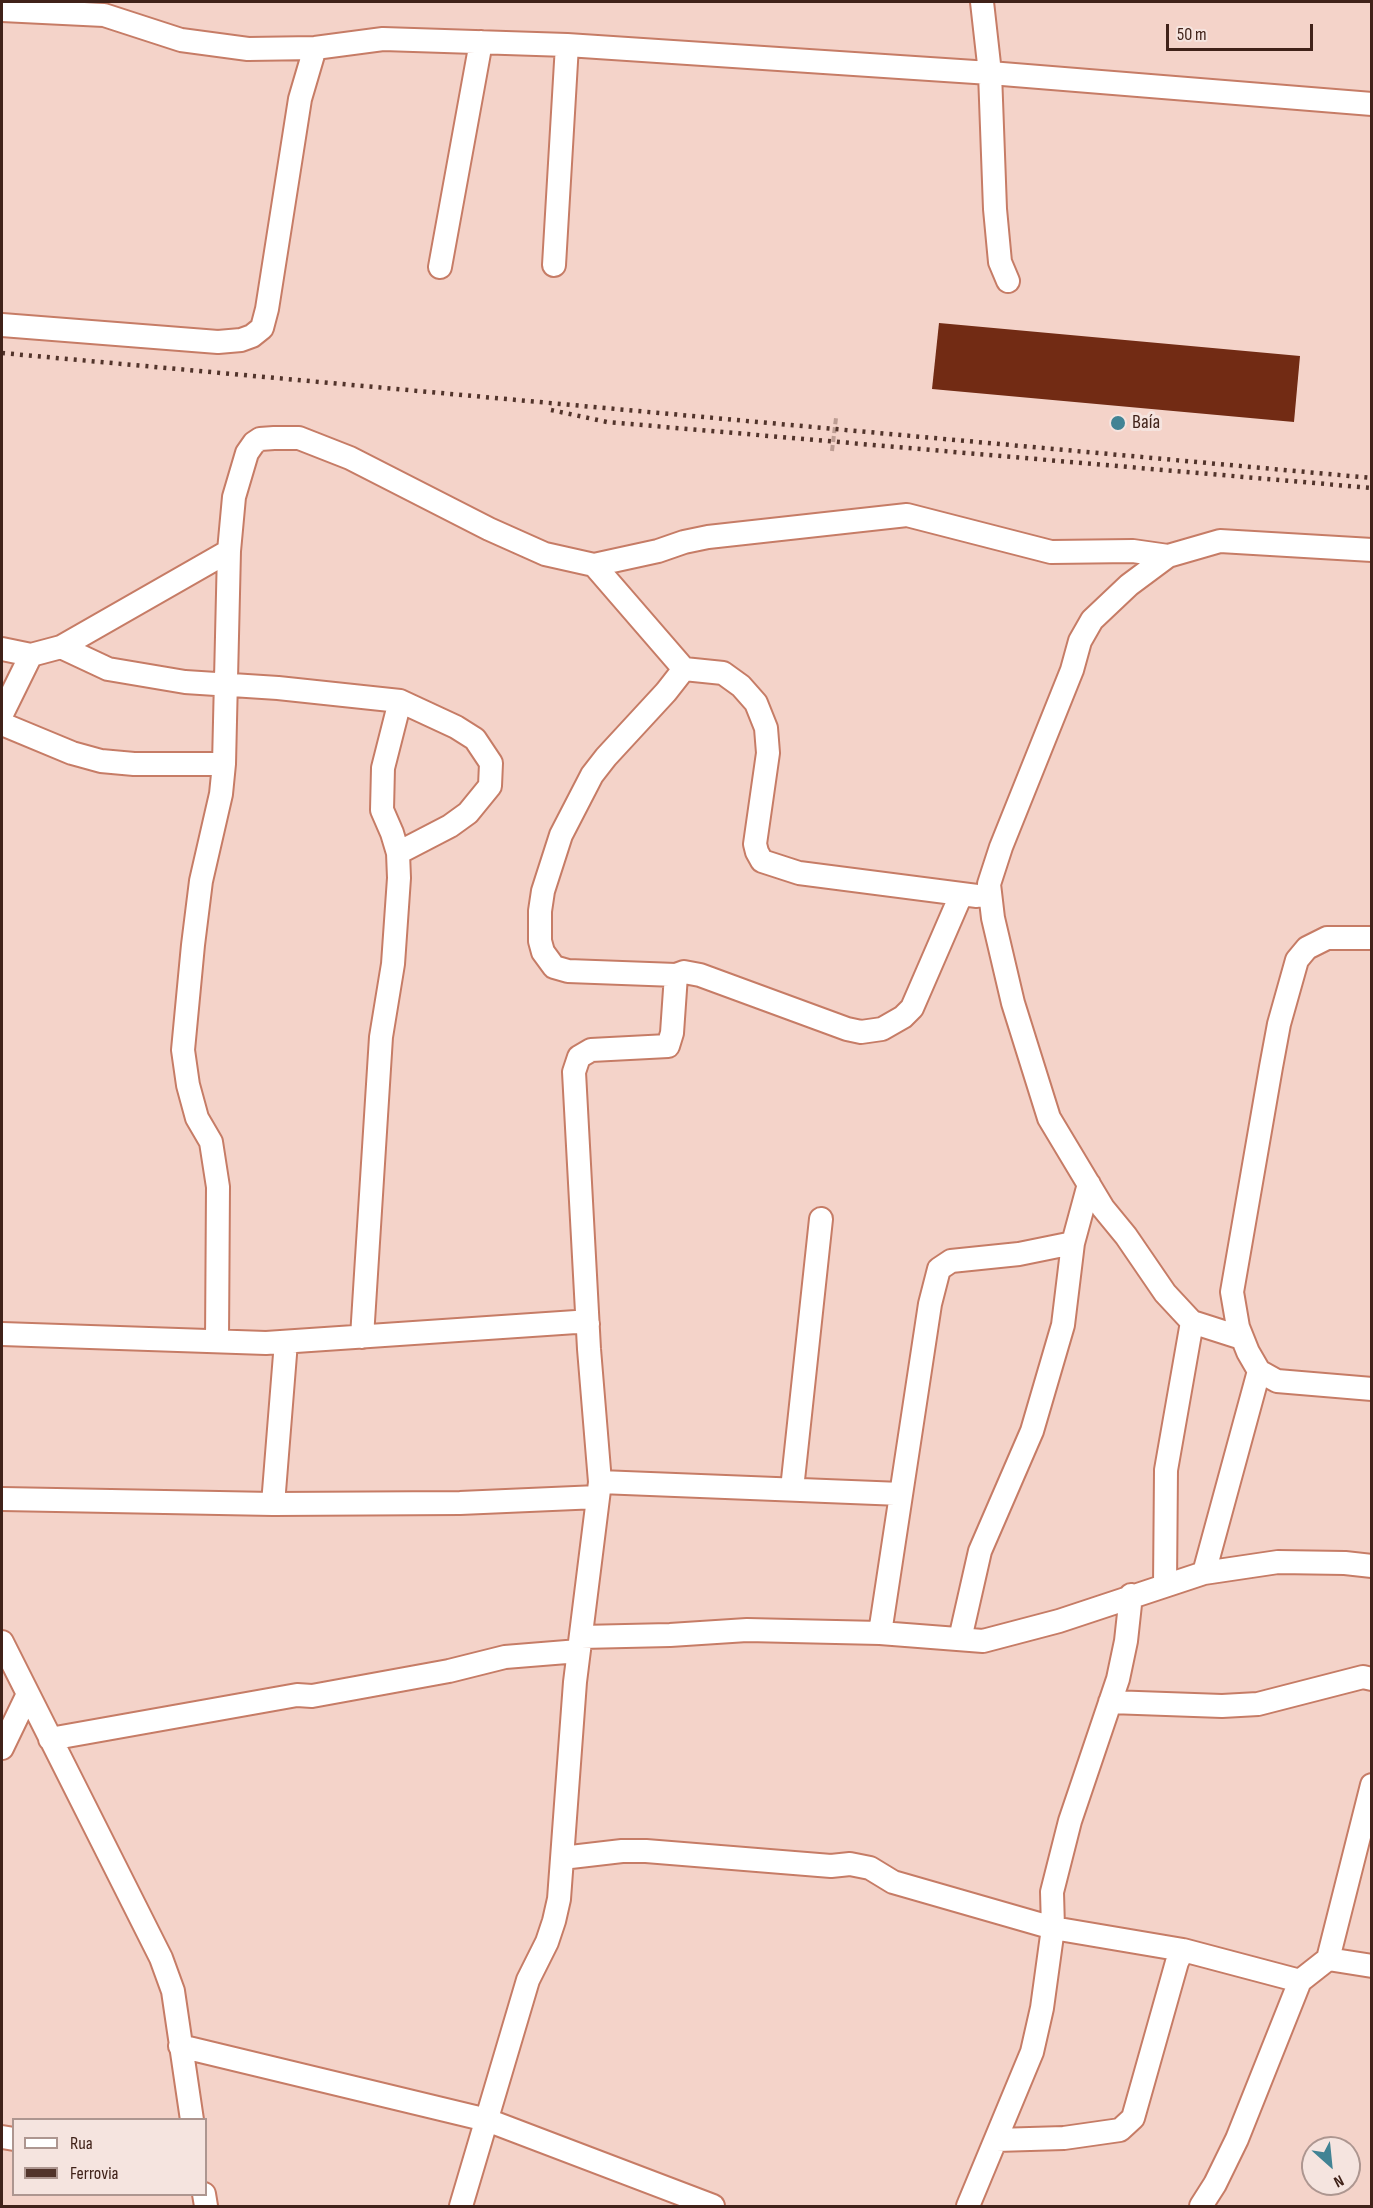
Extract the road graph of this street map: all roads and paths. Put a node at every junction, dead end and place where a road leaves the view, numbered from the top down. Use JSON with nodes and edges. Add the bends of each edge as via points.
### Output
{"nodes":[{"id":1,"x":982,"y":2,"type":"edge"},
{"id":2,"x":2,"y":10,"type":"edge"},
{"id":3,"x":481,"y":42,"type":"junction"},
{"id":4,"x":567,"y":45,"type":"junction"},
{"id":5,"x":315,"y":48,"type":"junction"},
{"id":6,"x":990,"y":73,"type":"junction"},
{"id":7,"x":1371,"y":104,"type":"edge"},
{"id":8,"x":554,"y":265,"type":"dead end"},
{"id":9,"x":440,"y":267,"type":"dead end"},
{"id":10,"x":1008,"y":281,"type":"dead end"},
{"id":11,"x":2,"y":325,"type":"edge"},
{"id":12,"x":837,"y":418,"type":"dead end"},
{"id":13,"x":832,"y":451,"type":"dead end"},
{"id":14,"x":1371,"y":550,"type":"edge"},
{"id":15,"x":229,"y":551,"type":"junction"},
{"id":16,"x":1168,"y":556,"type":"junction"},
{"id":17,"x":594,"y":565,"type":"junction"},
{"id":18,"x":61,"y":647,"type":"junction"},
{"id":19,"x":2,"y":649,"type":"edge"},
{"id":20,"x":32,"y":655,"type":"junction"},
{"id":21,"x":684,"y":669,"type":"junction"},
{"id":22,"x":226,"y":685,"type":"junction"},
{"id":23,"x":400,"y":701,"type":"junction"},
{"id":24,"x":2,"y":714,"type":"edge"},
{"id":25,"x":2,"y":724,"type":"edge"},
{"id":26,"x":224,"y":764,"type":"junction"},
{"id":27,"x":398,"y":853,"type":"junction"},
{"id":28,"x":962,"y":895,"type":"junction"},
{"id":29,"x":990,"y":897,"type":"junction"},
{"id":30,"x":1371,"y":938,"type":"edge"},
{"id":31,"x":676,"y":975,"type":"junction"},
{"id":32,"x":1089,"y":1184,"type":"junction"},
{"id":33,"x":821,"y":1219,"type":"dead end"},
{"id":34,"x":1073,"y":1244,"type":"junction"},
{"id":35,"x":1192,"y":1322,"type":"junction"},
{"id":36,"x":588,"y":1324,"type":"junction"},
{"id":37,"x":2,"y":1334,"type":"edge"},
{"id":38,"x":362,"y":1337,"type":"junction"},
{"id":39,"x":1242,"y":1338,"type":"junction"},
{"id":40,"x":217,"y":1341,"type":"junction"},
{"id":41,"x":286,"y":1342,"type":"junction"},
{"id":42,"x":1259,"y":1371,"type":"junction"},
{"id":43,"x":1371,"y":1389,"type":"edge"},
{"id":44,"x":792,"y":1489,"type":"junction"},
{"id":45,"x":599,"y":1490,"type":"junction"},
{"id":46,"x":901,"y":1494,"type":"junction"},
{"id":47,"x":2,"y":1498,"type":"edge"},
{"id":48,"x":273,"y":1504,"type":"junction"},
{"id":49,"x":1371,"y":1566,"type":"edge"},
{"id":50,"x":1203,"y":1573,"type":"junction"},
{"id":51,"x":1165,"y":1585,"type":"junction"},
{"id":52,"x":1131,"y":1596,"type":"junction"},
{"id":53,"x":880,"y":1633,"type":"junction"},
{"id":54,"x":960,"y":1639,"type":"junction"},
{"id":55,"x":2,"y":1642,"type":"edge"},
{"id":56,"x":580,"y":1644,"type":"junction"},
{"id":57,"x":1371,"y":1679,"type":"edge"},
{"id":58,"x":28,"y":1694,"type":"junction"},
{"id":59,"x":1110,"y":1702,"type":"junction"},
{"id":60,"x":50,"y":1739,"type":"junction"},
{"id":61,"x":2,"y":1748,"type":"edge"},
{"id":62,"x":1371,"y":1785,"type":"edge"},
{"id":63,"x":561,"y":1858,"type":"junction"},
{"id":64,"x":1053,"y":1928,"type":"junction"},
{"id":65,"x":1183,"y":1950,"type":"junction"},
{"id":66,"x":1328,"y":1959,"type":"junction"},
{"id":67,"x":1371,"y":1966,"type":"edge"},
{"id":68,"x":1300,"y":1981,"type":"junction"},
{"id":69,"x":180,"y":2046,"type":"junction"},
{"id":70,"x":192,"y":2118,"type":"edge"},
{"id":71,"x":487,"y":2120,"type":"junction"},
{"id":72,"x":996,"y":2140,"type":"junction"},
{"id":73,"x":461,"y":2206,"type":"edge"},
{"id":74,"x":713,"y":2206,"type":"edge"},
{"id":75,"x":968,"y":2206,"type":"edge"},
{"id":76,"x":1202,"y":2206,"type":"edge"}],
"edges":[{"from":1,"to":6,"type":"street"},
{"from":2,"to":5,"type":"street","via":[[104,15],[181,40],[248,49]]},
{"from":3,"to":4,"type":"street"},
{"from":3,"to":5,"type":"street","via":[[383,39]]},
{"from":3,"to":9,"type":"street"},
{"from":4,"to":6,"type":"street"},
{"from":4,"to":8,"type":"street"},
{"from":5,"to":11,"type":"street","via":[[300,99],[267,309],[261,328],[252,336],[218,342]]},
{"from":6,"to":7,"type":"street"},
{"from":6,"to":10,"type":"street","via":[[994,209],[1000,262]]},
{"from":12,"to":13,"type":"path"},
{"from":14,"to":16,"type":"street","via":[[1220,541]]},
{"from":15,"to":17,"type":"street","via":[[234,497],[247,453],[260,439],[299,438],[350,458],[545,554]]},
{"from":15,"to":18,"type":"street"},
{"from":15,"to":22,"type":"street"},
{"from":16,"to":17,"type":"street","via":[[1133,551],[1051,552],[907,514],[708,537]]},
{"from":16,"to":29,"type":"street","via":[[1110,602],[1092,620],[1080,641],[1001,847],[989,884]]},
{"from":17,"to":21,"type":"street"},
{"from":18,"to":20,"type":"street"},
{"from":18,"to":22,"type":"street","via":[[108,669]]},
{"from":19,"to":20,"type":"street"},
{"from":20,"to":24,"type":"street"},
{"from":21,"to":28,"type":"street","via":[[723,673],[756,703],[766,728],[768,753],[755,844],[762,861],[799,873]]},
{"from":21,"to":31,"type":"street","via":[[592,775],[561,835],[540,911],[540,941],[554,966]]},
{"from":22,"to":23,"type":"street"},
{"from":22,"to":26,"type":"street"},
{"from":23,"to":27,"type":"street","via":[[383,768],[382,810]]},
{"from":23,"to":27,"type":"street","via":[[475,739],[491,763],[490,786],[468,813]]},
{"from":25,"to":26,"type":"street","via":[[101,761]]},
{"from":26,"to":40,"type":"street","via":[[201,881],[183,1050],[197,1118],[211,1142],[218,1187]]},
{"from":27,"to":38,"type":"street","via":[[393,964],[381,1037]]},
{"from":28,"to":29,"type":"street"},
{"from":28,"to":31,"type":"street","via":[[912,1008],[882,1029],[847,1029],[700,975]]},
{"from":29,"to":32,"type":"street","via":[[1012,1003],[1049,1118]]},
{"from":30,"to":39,"type":"street","via":[[1327,938],[1306,948],[1297,960],[1270,1067],[1232,1292]]},
{"from":31,"to":36,"type":"street","via":[[668,1046],[591,1050],[579,1057],[574,1072]]},
{"from":32,"to":34,"type":"street"},
{"from":32,"to":35,"type":"street","via":[[1165,1293]]},
{"from":33,"to":44,"type":"street"},
{"from":34,"to":46,"type":"street","via":[[951,1261],[939,1269],[930,1304]]},
{"from":34,"to":54,"type":"street","via":[[1063,1325],[1032,1431],[980,1551]]},
{"from":35,"to":39,"type":"street"},
{"from":35,"to":51,"type":"street","via":[[1166,1470]]},
{"from":36,"to":38,"type":"street"},
{"from":36,"to":45,"type":"street"},
{"from":37,"to":40,"type":"street"},
{"from":38,"to":41,"type":"street"},
{"from":39,"to":42,"type":"street"},
{"from":40,"to":41,"type":"street"},
{"from":41,"to":48,"type":"street"},
{"from":42,"to":43,"type":"street","via":[[1277,1381]]},
{"from":42,"to":50,"type":"street"},
{"from":44,"to":45,"type":"street"},
{"from":44,"to":46,"type":"street"},
{"from":45,"to":48,"type":"street","via":[[460,1503]]},
{"from":45,"to":56,"type":"street"},
{"from":46,"to":53,"type":"street"},
{"from":47,"to":48,"type":"street"},
{"from":49,"to":50,"type":"street","via":[[1278,1562]]},
{"from":50,"to":51,"type":"street"},
{"from":51,"to":52,"type":"street"},
{"from":52,"to":54,"type":"street","via":[[983,1641]]},
{"from":52,"to":59,"type":"street","via":[[1126,1641]]},
{"from":53,"to":54,"type":"street"},
{"from":53,"to":56,"type":"street","via":[[747,1630]]},
{"from":55,"to":58,"type":"street"},
{"from":56,"to":60,"type":"street","via":[[312,1696],[297,1695]]},
{"from":56,"to":63,"type":"street"},
{"from":57,"to":59,"type":"street","via":[[1364,1677],[1258,1704]]},
{"from":58,"to":60,"type":"street"},
{"from":58,"to":61,"type":"street"},
{"from":59,"to":64,"type":"street","via":[[1070,1821],[1052,1892]]},
{"from":60,"to":69,"type":"street","via":[[161,1958],[173,1991]]},
{"from":62,"to":66,"type":"street"},
{"from":63,"to":64,"type":"street","via":[[646,1851],[831,1866],[850,1864],[870,1868],[893,1882]]},
{"from":63,"to":71,"type":"street","via":[[554,1921],[528,1980]]},
{"from":64,"to":65,"type":"street"},
{"from":64,"to":72,"type":"street","via":[[1032,2052]]},
{"from":65,"to":68,"type":"street"},
{"from":65,"to":72,"type":"street","via":[[1133,2118],[1120,2130],[1064,2138]]},
{"from":66,"to":67,"type":"street"},
{"from":66,"to":68,"type":"street"},
{"from":68,"to":76,"type":"street","via":[[1237,2139]]},
{"from":69,"to":70,"type":"street"},
{"from":69,"to":71,"type":"street"},
{"from":71,"to":73,"type":"street"},
{"from":71,"to":74,"type":"street"},
{"from":72,"to":75,"type":"street"}]}
